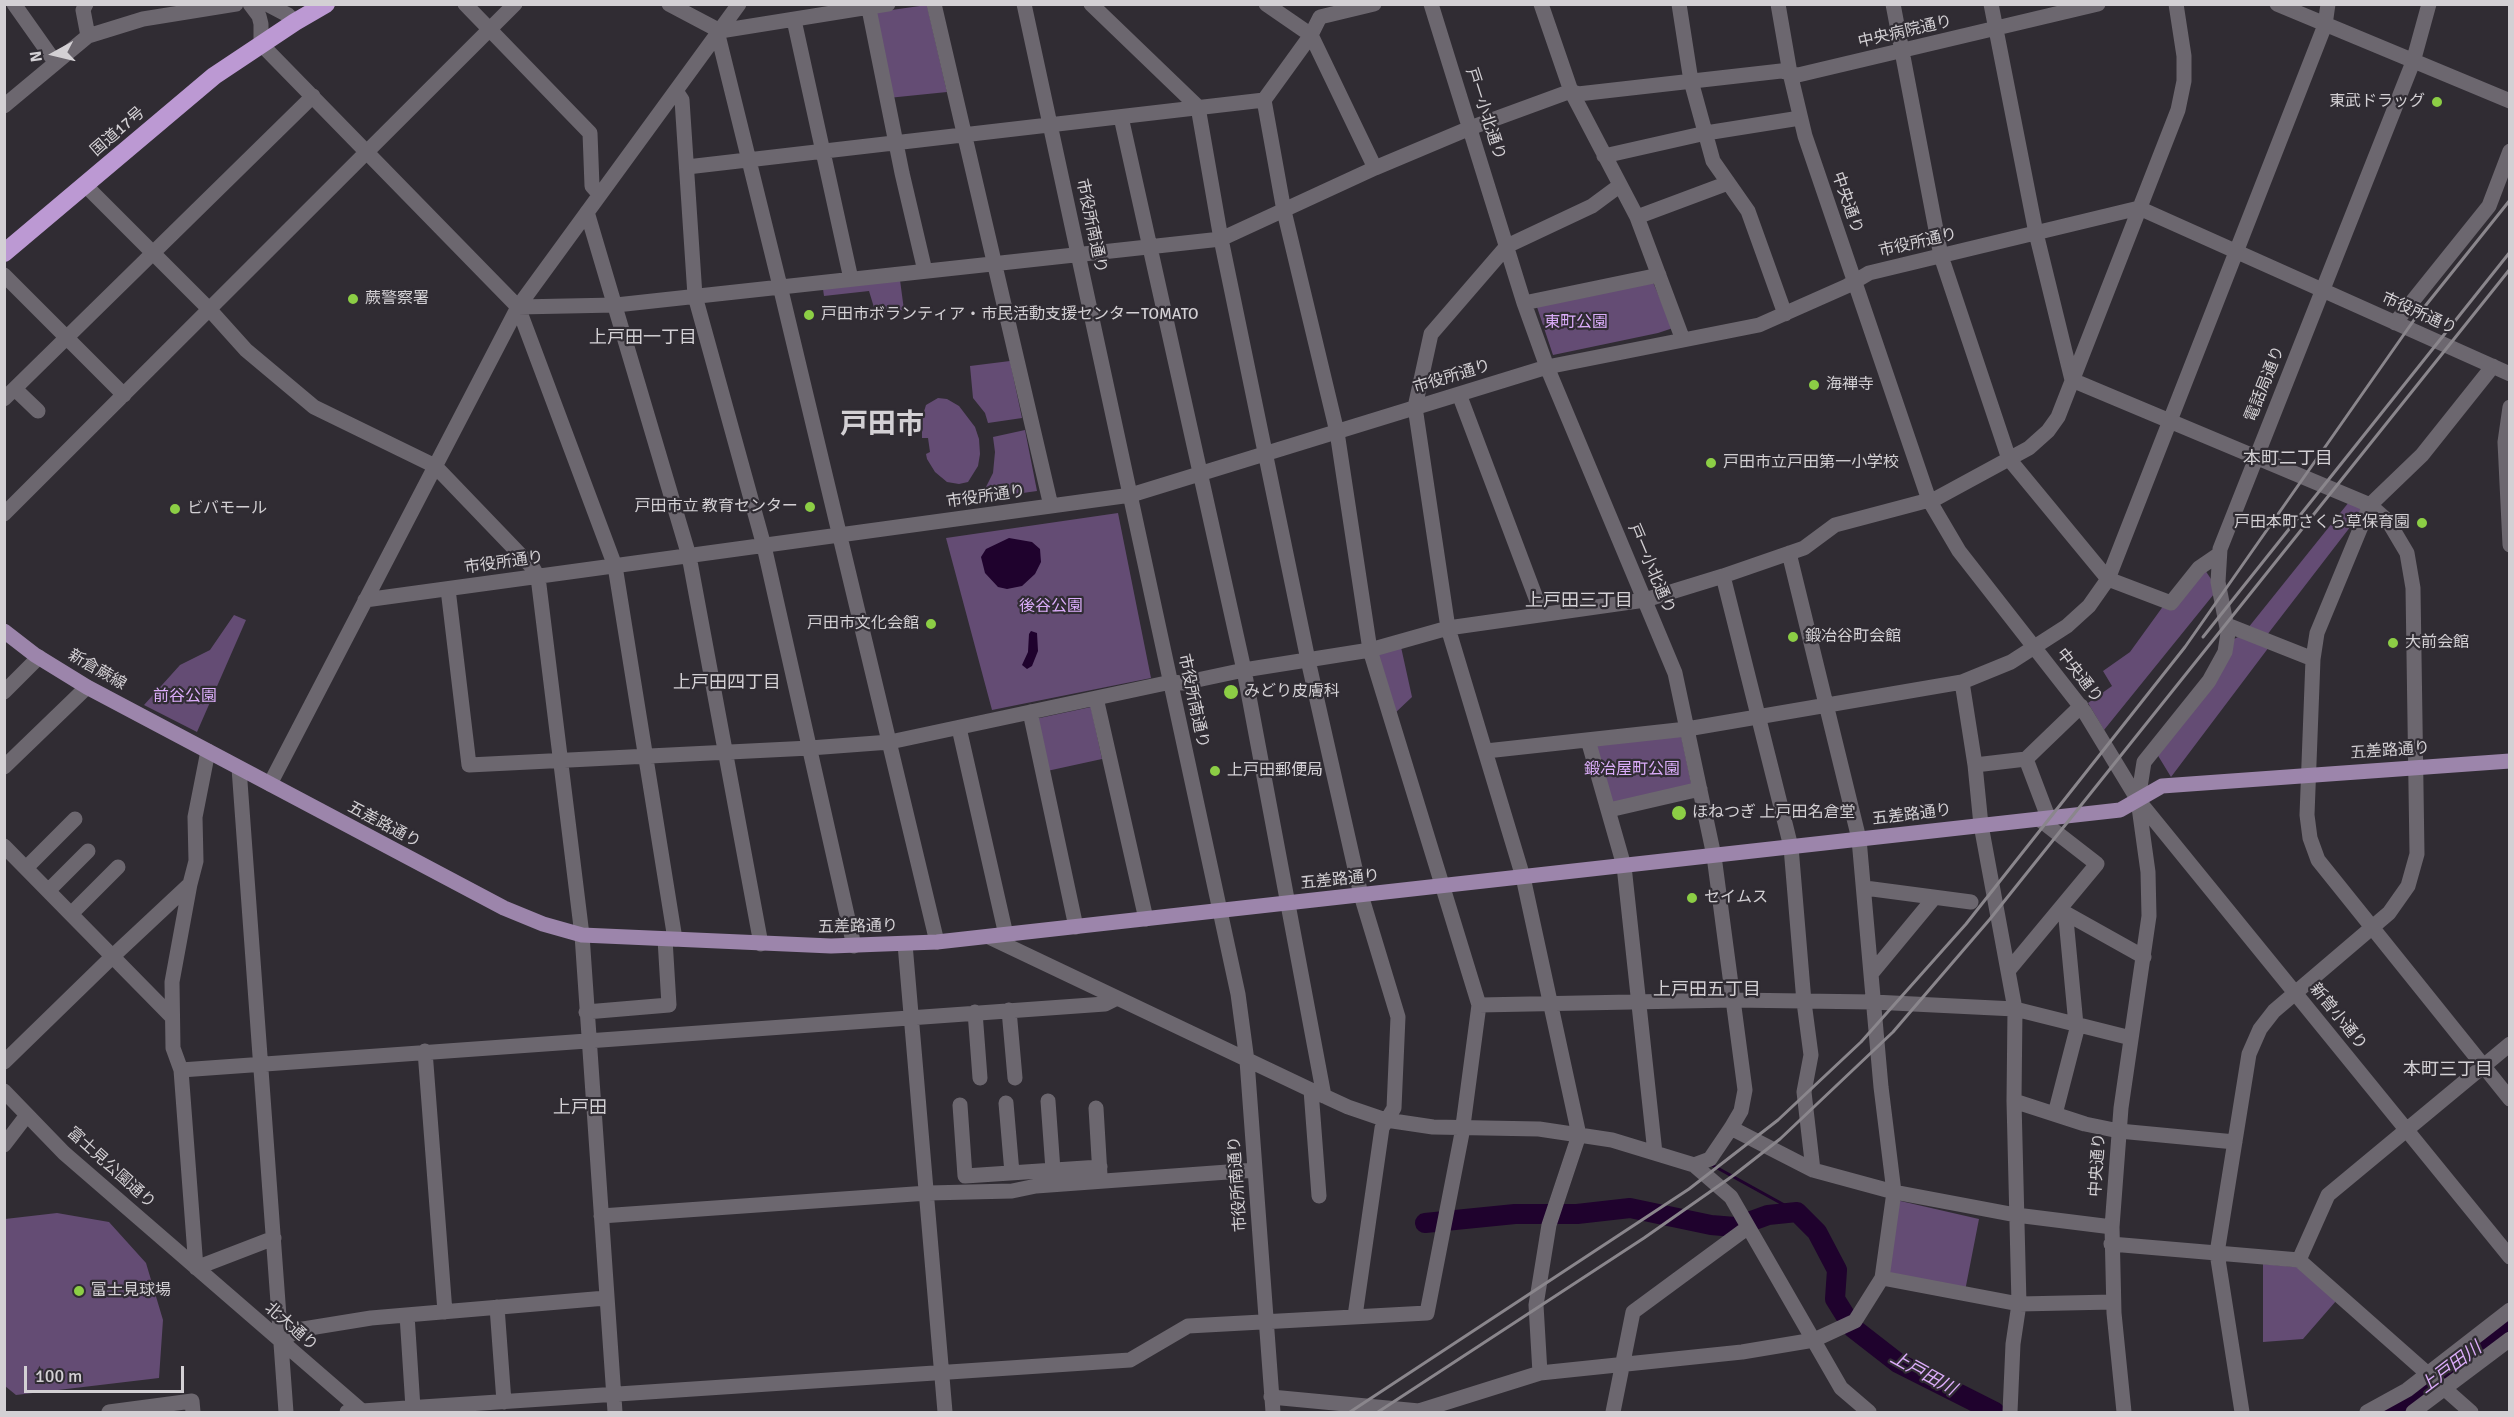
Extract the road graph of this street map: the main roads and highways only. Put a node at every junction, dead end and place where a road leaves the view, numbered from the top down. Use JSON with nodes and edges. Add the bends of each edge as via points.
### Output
{"nodes":[{"id":1,"x":326,"y":4,"type":"edge"},
{"id":2,"x":4,"y":253,"type":"edge"},
{"id":3,"x":7,"y":638,"type":"edge"},
{"id":4,"x":208,"y":751,"type":"joint"},
{"id":5,"x":2510,"y":761,"type":"edge"}],
"edges":[{"from":1,"to":2,"type":"highway","name":"国道17号","via":[[214,76]]},
{"from":3,"to":4,"type":"main road","name":"新倉蕨線","via":[[87,687]]},
{"from":4,"to":5,"type":"main road","name":"五差路通り","via":[[504,908],[543,924],[582,935],[854,946],[989,937],[2120,810],[2162,786]]}]}
